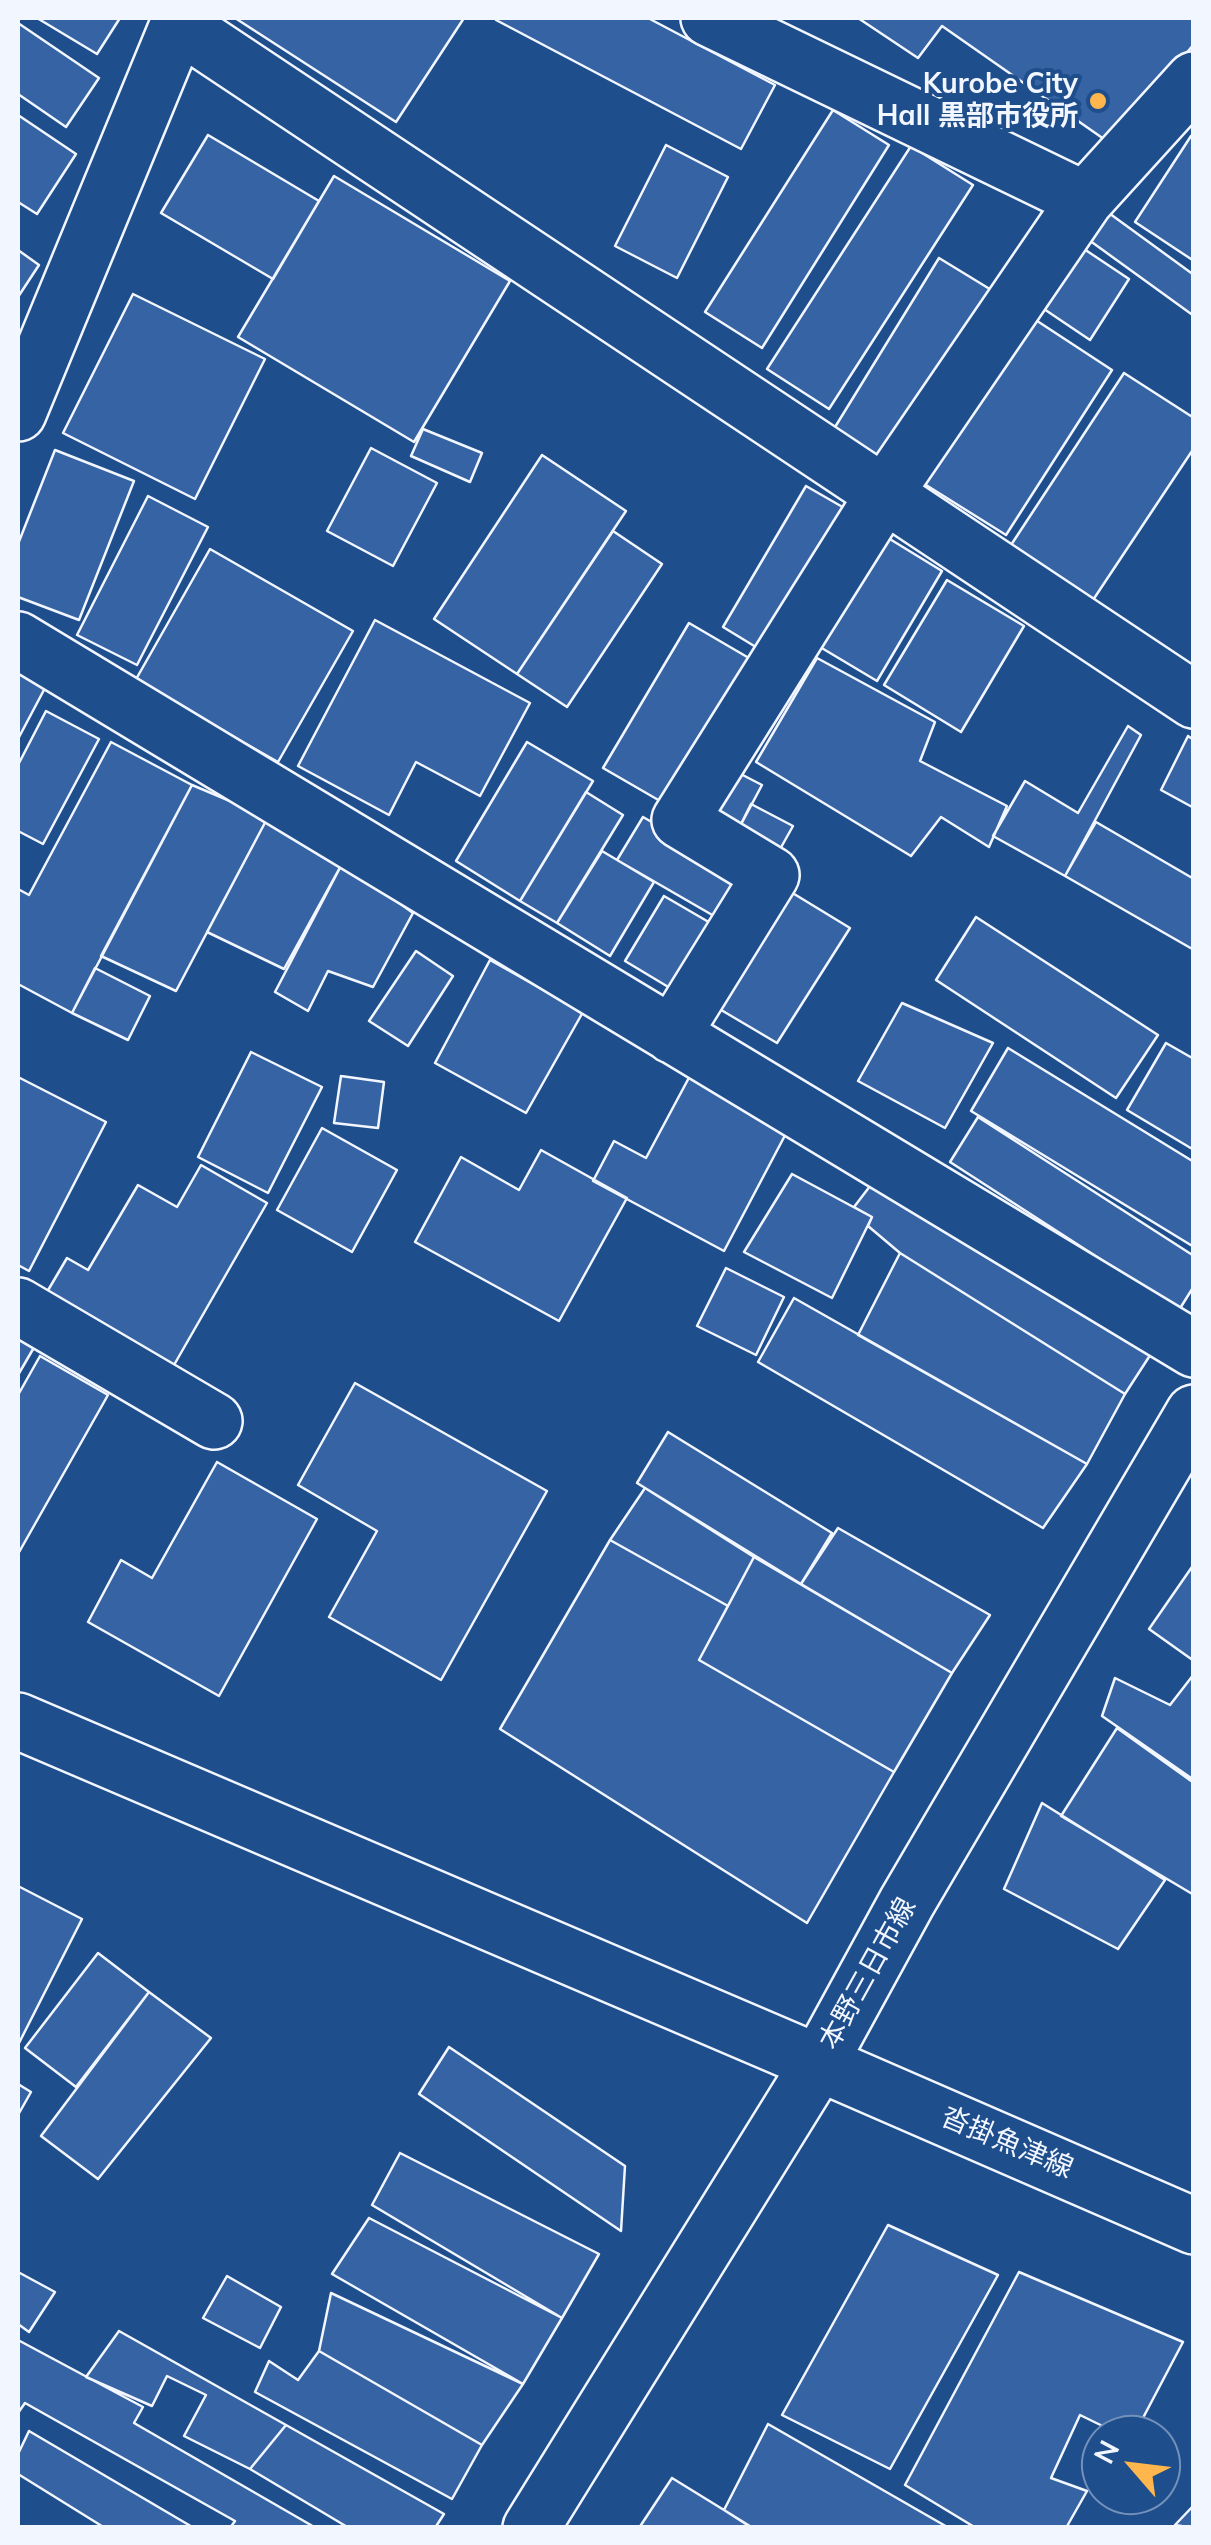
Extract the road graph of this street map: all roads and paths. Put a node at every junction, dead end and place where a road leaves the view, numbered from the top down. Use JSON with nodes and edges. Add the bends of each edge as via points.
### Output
{"nodes":[{"id":1,"x":708,"y":18,"type":"edge"},
{"id":2,"x":180,"y":21,"type":"edge"},
{"id":3,"x":1194,"y":80,"type":"edge"},
{"id":4,"x":1085,"y":200,"type":"junction"},
{"id":5,"x":18,"y":413,"type":"edge"},
{"id":6,"x":885,"y":493,"type":"junction"},
{"id":7,"x":18,"y":640,"type":"edge"},
{"id":8,"x":1194,"y":700,"type":"edge"},
{"id":9,"x":672,"y":1034,"type":"junction"},
{"id":10,"x":18,"y":1306,"type":"edge"},
{"id":11,"x":1194,"y":1349,"type":"edge"},
{"id":12,"x":1194,"y":1413,"type":"edge"},
{"id":13,"x":214,"y":1421,"type":"dead end"},
{"id":14,"x":18,"y":1721,"type":"edge"},
{"id":15,"x":819,"y":2063,"type":"junction"},
{"id":16,"x":1194,"y":2226,"type":"edge"},
{"id":17,"x":531,"y":2528,"type":"edge"}],
"edges":[{"from":1,"to":4,"type":"street"},
{"from":2,"to":5,"type":"street"},
{"from":2,"to":6,"type":"street"},
{"from":3,"to":4,"type":"street"},
{"from":4,"to":6,"type":"street"},
{"from":6,"to":8,"type":"street"},
{"from":6,"to":9,"type":"street","via":[[680,820],[771,875]]},
{"from":7,"to":9,"type":"street"},
{"from":9,"to":11,"type":"street"},
{"from":10,"to":13,"type":"street"},
{"from":12,"to":15,"type":"street","name":"本野三日市線"},
{"from":14,"to":15,"type":"street","name":"沓掛魚津線"},
{"from":15,"to":16,"type":"street","name":"沓掛魚津線"},
{"from":15,"to":17,"type":"street","name":"本野三日市線"}]}
